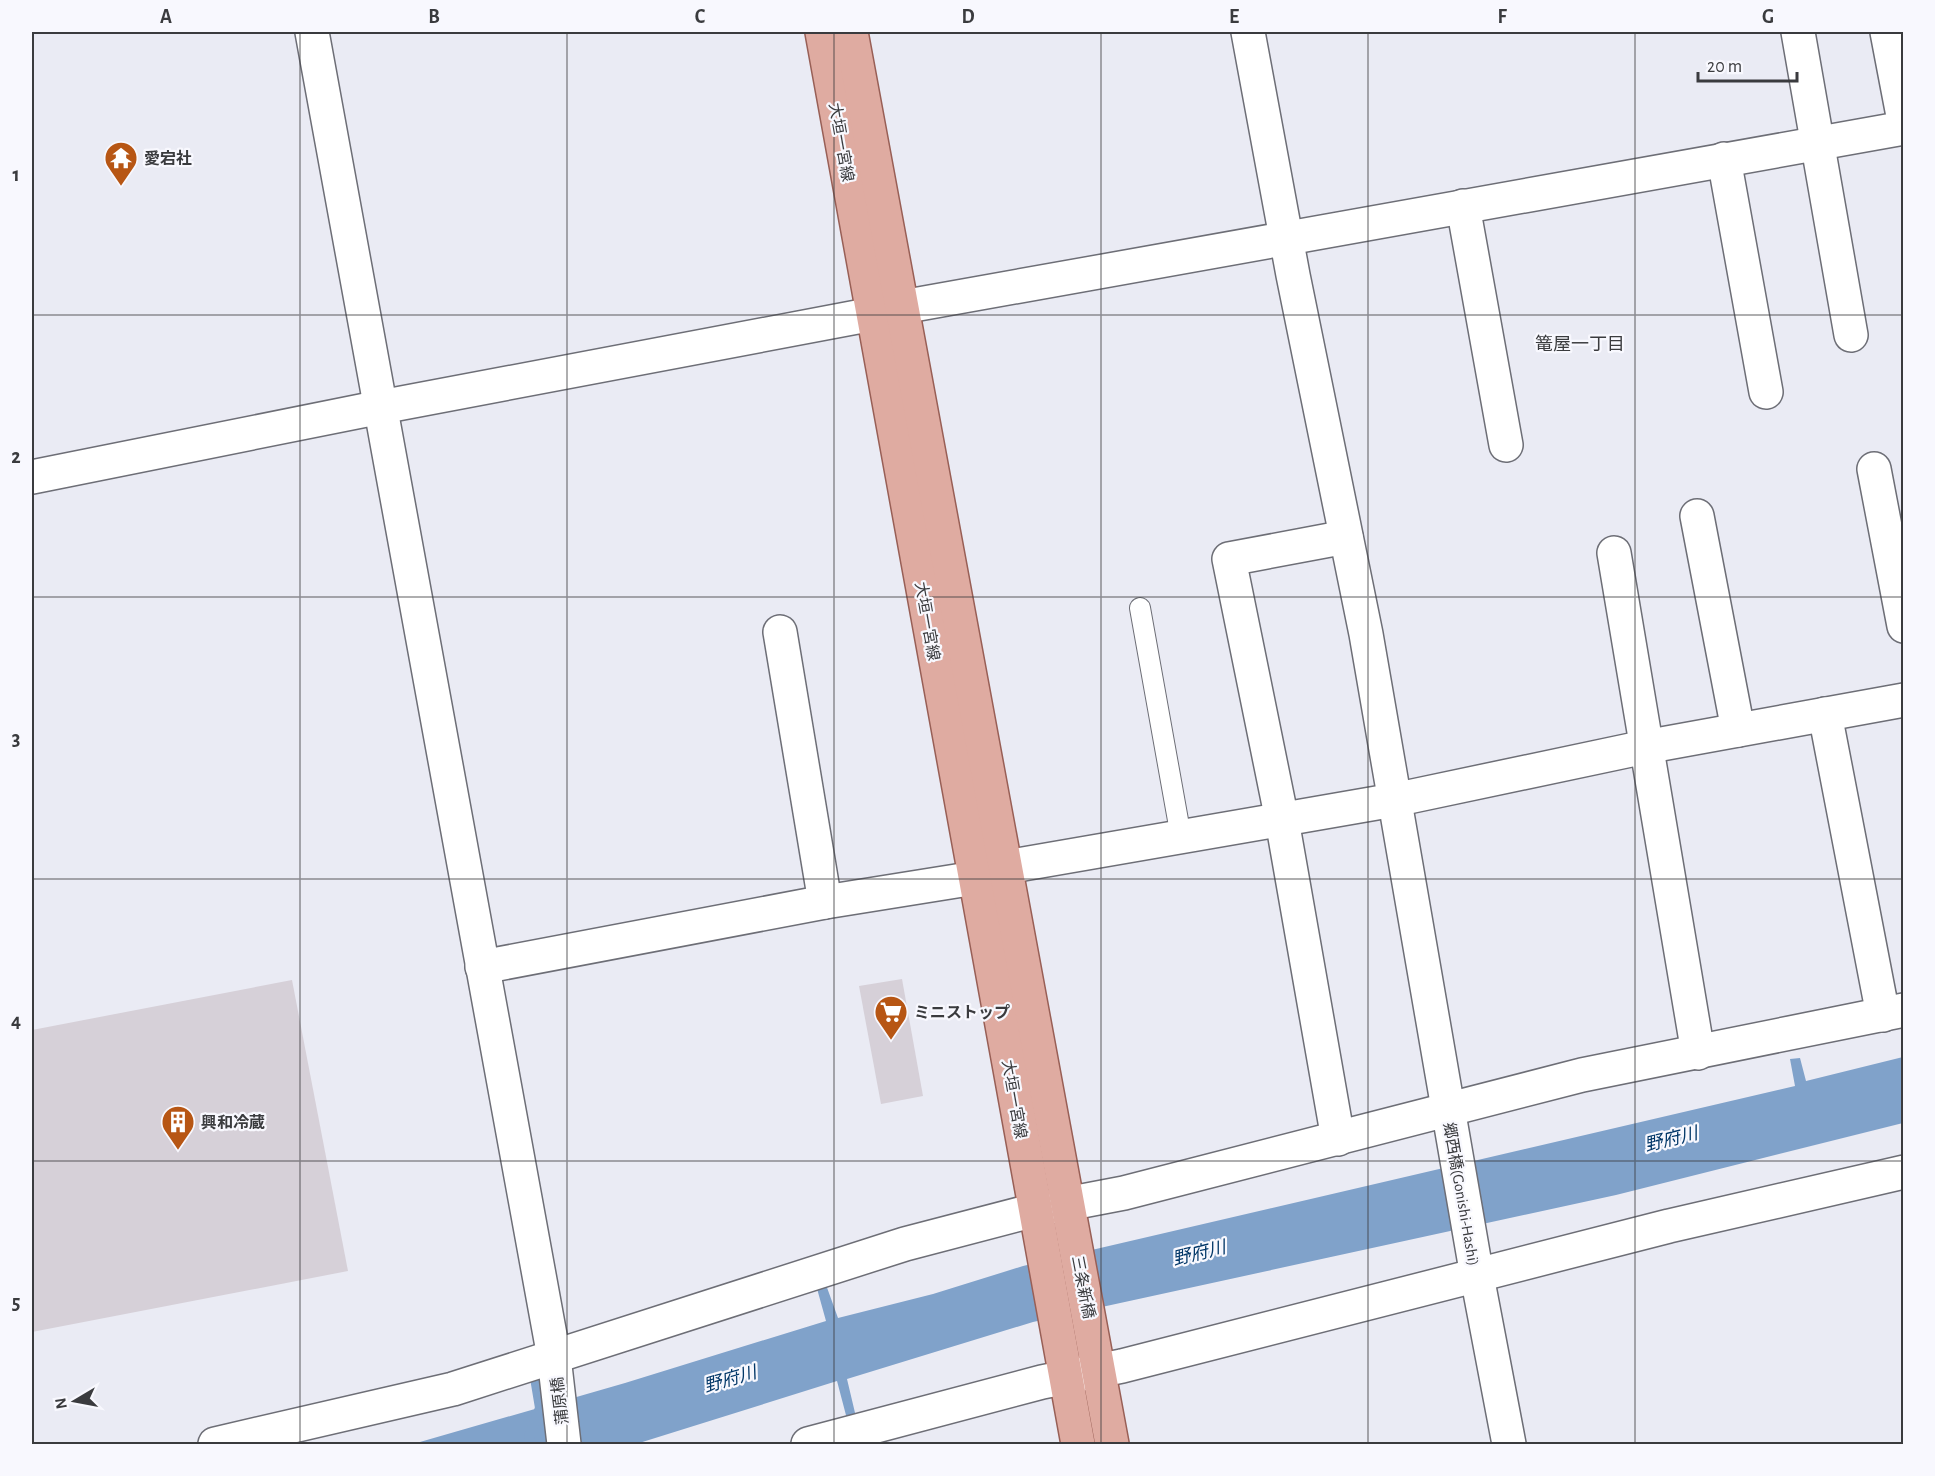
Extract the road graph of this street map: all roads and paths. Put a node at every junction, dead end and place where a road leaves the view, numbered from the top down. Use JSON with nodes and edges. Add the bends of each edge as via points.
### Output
{"nodes":[{"id":1,"x":312,"y":32,"type":"edge"},
{"id":2,"x":822,"y":32,"type":"edge"},
{"id":3,"x":851,"y":32,"type":"edge"},
{"id":4,"x":1248,"y":32,"type":"edge"},
{"id":5,"x":1798,"y":32,"type":"edge"},
{"id":6,"x":1887,"y":32,"type":"edge"},
{"id":7,"x":1904,"y":121,"type":"edge"},
{"id":8,"x":1904,"y":128,"type":"edge"},
{"id":9,"x":1816,"y":143,"type":"junction"},
{"id":10,"x":1724,"y":159,"type":"junction"},
{"id":11,"x":1463,"y":206,"type":"junction"},
{"id":12,"x":1286,"y":238,"type":"junction"},
{"id":13,"x":888,"y":311,"type":"junction"},
{"id":14,"x":1851,"y":335,"type":"dead end"},
{"id":15,"x":1766,"y":392,"type":"dead end"},
{"id":16,"x":381,"y":407,"type":"junction"},
{"id":17,"x":1506,"y":445,"type":"dead end"},
{"id":18,"x":1874,"y":470,"type":"dead end"},
{"id":19,"x":32,"y":477,"type":"edge"},
{"id":20,"x":1697,"y":516,"type":"dead end"},
{"id":21,"x":1346,"y":537,"type":"junction"},
{"id":22,"x":1614,"y":553,"type":"dead end"},
{"id":23,"x":1140,"y":608,"type":"dead end"},
{"id":24,"x":1904,"y":626,"type":"edge"},
{"id":25,"x":780,"y":632,"type":"dead end"},
{"id":26,"x":1904,"y":700,"type":"edge"},
{"id":27,"x":1825,"y":714,"type":"junction"},
{"id":28,"x":1738,"y":730,"type":"junction"},
{"id":29,"x":1645,"y":747,"type":"junction"},
{"id":30,"x":1394,"y":800,"type":"junction"},
{"id":31,"x":1282,"y":820,"type":"junction"},
{"id":32,"x":1180,"y":837,"type":"junction"},
{"id":33,"x":1006,"y":867,"type":"junction"},
{"id":34,"x":975,"y":878,"type":"junction"},
{"id":35,"x":825,"y":902,"type":"junction"},
{"id":36,"x":482,"y":967,"type":"junction"},
{"id":37,"x":1893,"y":1012,"type":"edge"},
{"id":38,"x":1698,"y":1053,"type":"junction"},
{"id":39,"x":1448,"y":1112,"type":"junction"},
{"id":40,"x":1338,"y":1139,"type":"junction"},
{"id":41,"x":1904,"y":1172,"type":"edge"},
{"id":42,"x":1068,"y":1203,"type":"junction"},
{"id":43,"x":1035,"y":1210,"type":"junction"},
{"id":44,"x":1477,"y":1276,"type":"junction"},
{"id":45,"x":554,"y":1357,"type":"junction"},
{"id":46,"x":1100,"y":1371,"type":"junction"},
{"id":47,"x":1065,"y":1377,"type":"junction"},
{"id":48,"x":215,"y":1444,"type":"edge"},
{"id":49,"x":564,"y":1444,"type":"edge"},
{"id":50,"x":808,"y":1444,"type":"edge"},
{"id":51,"x":1078,"y":1444,"type":"edge"},
{"id":52,"x":1112,"y":1444,"type":"edge"},
{"id":53,"x":1509,"y":1444,"type":"edge"}],
"edges":[{"from":1,"to":16,"type":"street","name":"蒲原橋"},
{"from":2,"to":13,"type":"main road","name":"大垣一宮線"},
{"from":3,"to":13,"type":"main road","name":"大垣一宮線"},
{"from":4,"to":12,"type":"street","name":"郷西橋(Gonishi-Hashi)"},
{"from":5,"to":9,"type":"street"},
{"from":6,"to":7,"type":"street"},
{"from":8,"to":9,"type":"street"},
{"from":9,"to":10,"type":"street"},
{"from":9,"to":14,"type":"street"},
{"from":10,"to":11,"type":"street"},
{"from":10,"to":15,"type":"street"},
{"from":11,"to":12,"type":"street"},
{"from":11,"to":17,"type":"street"},
{"from":12,"to":13,"type":"street"},
{"from":12,"to":21,"type":"street","name":"郷西橋(Gonishi-Hashi)"},
{"from":13,"to":16,"type":"street"},
{"from":13,"to":33,"type":"main road","name":"大垣一宮線"},
{"from":13,"to":34,"type":"main road","name":"大垣一宮線"},
{"from":16,"to":19,"type":"street"},
{"from":16,"to":36,"type":"street","name":"蒲原橋"},
{"from":18,"to":24,"type":"street"},
{"from":20,"to":28,"type":"street"},
{"from":21,"to":30,"type":"street","name":"郷西橋(Gonishi-Hashi)"},
{"from":21,"to":31,"type":"street","via":[[1229,559]]},
{"from":22,"to":29,"type":"street"},
{"from":23,"to":32,"type":"lane"},
{"from":25,"to":35,"type":"street"},
{"from":26,"to":27,"type":"street"},
{"from":27,"to":28,"type":"street"},
{"from":27,"to":37,"type":"street"},
{"from":28,"to":29,"type":"street"},
{"from":29,"to":30,"type":"street"},
{"from":29,"to":38,"type":"street"},
{"from":30,"to":31,"type":"street"},
{"from":30,"to":39,"type":"street","name":"郷西橋(Gonishi-Hashi)"},
{"from":31,"to":32,"type":"street"},
{"from":31,"to":40,"type":"street"},
{"from":32,"to":33,"type":"street"},
{"from":33,"to":42,"type":"main road","name":"大垣一宮線"},
{"from":34,"to":35,"type":"street"},
{"from":34,"to":43,"type":"main road","name":"大垣一宮線"},
{"from":35,"to":36,"type":"street"},
{"from":36,"to":45,"type":"street","name":"蒲原橋"},
{"from":37,"to":38,"type":"street"},
{"from":38,"to":39,"type":"street","via":[[1582,1076]]},
{"from":39,"to":40,"type":"street"},
{"from":39,"to":44,"type":"street","name":"郷西橋(Gonishi-Hashi)"},
{"from":40,"to":42,"type":"street","via":[[1124,1193]]},
{"from":41,"to":44,"type":"street","via":[[1669,1226]]},
{"from":42,"to":43,"type":"street"},
{"from":42,"to":46,"type":"main road","name":"三条新橋"},
{"from":43,"to":45,"type":"street","via":[[905,1244]]},
{"from":43,"to":47,"type":"main road","name":"三条新橋"},
{"from":44,"to":46,"type":"street"},
{"from":44,"to":53,"type":"street","name":"郷西橋(Gonishi-Hashi)"},
{"from":45,"to":48,"type":"street","via":[[453,1389]]},
{"from":45,"to":49,"type":"street","name":"蒲原橋"},
{"from":46,"to":47,"type":"street"},
{"from":46,"to":52,"type":"main road"},
{"from":47,"to":50,"type":"street"},
{"from":47,"to":51,"type":"main road"}]}
